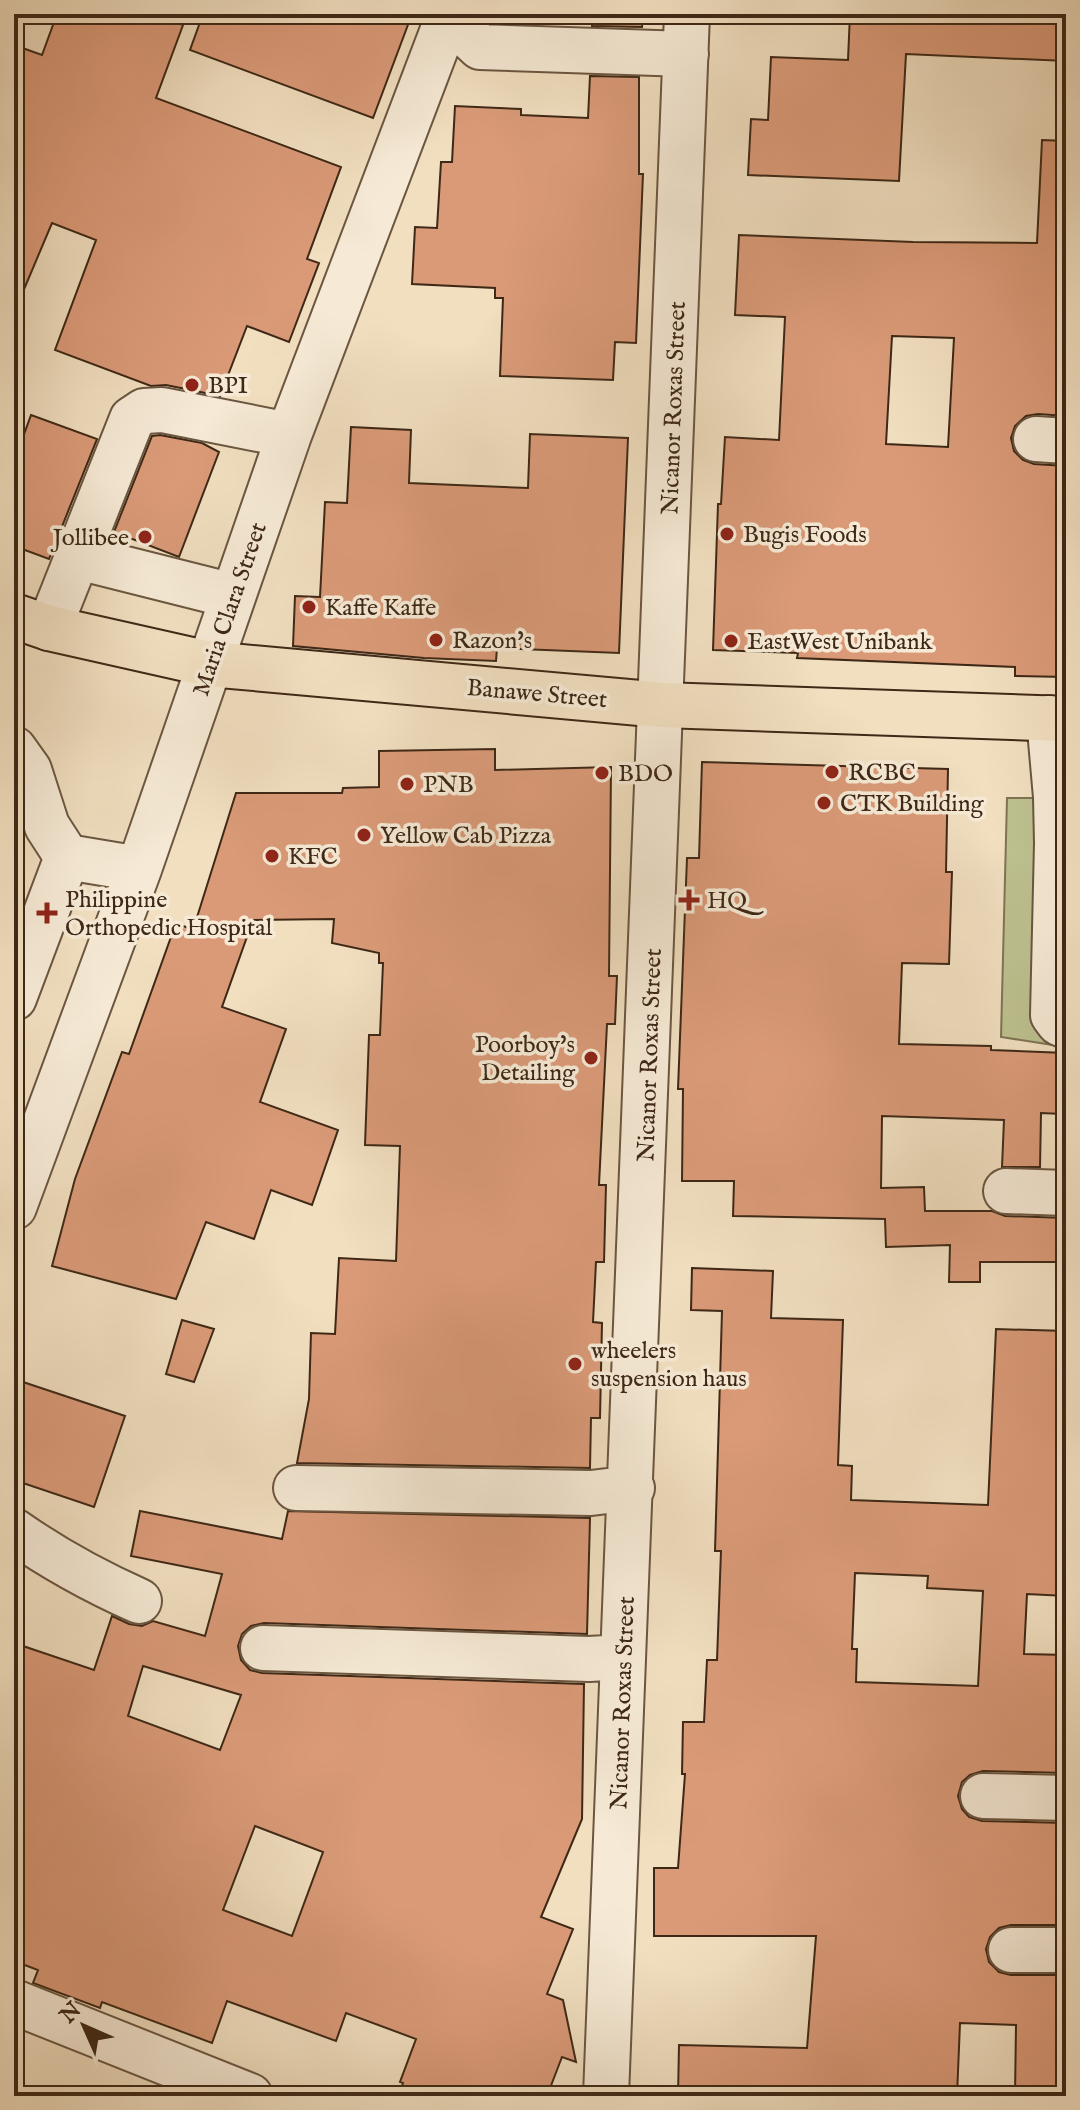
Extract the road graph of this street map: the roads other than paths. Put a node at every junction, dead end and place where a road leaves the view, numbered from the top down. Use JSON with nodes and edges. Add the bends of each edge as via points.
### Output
{"nodes":[{"id":1,"x":449,"y":16,"type":"edge"},
{"id":2,"x":687,"y":34,"type":"edge"},
{"id":3,"x":289,"y":435,"type":"junction"},
{"id":4,"x":78,"y":557,"type":"junction"},
{"id":5,"x":233,"y":596,"type":"junction"},
{"id":6,"x":32,"y":622,"type":"edge"},
{"id":7,"x":209,"y":664,"type":"junction"},
{"id":8,"x":662,"y":705,"type":"junction"},
{"id":9,"x":1057,"y":719,"type":"edge"},
{"id":10,"x":14,"y":749,"type":"edge"},
{"id":11,"x":1062,"y":843,"type":"edge"},
{"id":12,"x":67,"y":857,"type":"junction"},
{"id":13,"x":139,"y":869,"type":"junction"},
{"id":14,"x":14,"y":998,"type":"edge"},
{"id":15,"x":1066,"y":1026,"type":"edge"},
{"id":16,"x":1006,"y":1191,"type":"dead end"},
{"id":17,"x":1066,"y":1193,"type":"edge"},
{"id":18,"x":14,"y":1207,"type":"edge"},
{"id":19,"x":296,"y":1488,"type":"dead end"},
{"id":20,"x":632,"y":1488,"type":"junction"},
{"id":21,"x":14,"y":1531,"type":"edge"},
{"id":22,"x":139,"y":1601,"type":"dead end"},
{"id":23,"x":263,"y":1648,"type":"dead end"},
{"id":24,"x":623,"y":1657,"type":"junction"},
{"id":25,"x":983,"y":1796,"type":"dead end"},
{"id":26,"x":1066,"y":1798,"type":"edge"},
{"id":27,"x":1011,"y":1950,"type":"dead end"},
{"id":28,"x":1066,"y":1950,"type":"edge"},
{"id":29,"x":14,"y":2002,"type":"edge"},
{"id":30,"x":250,"y":2096,"type":"edge"},
{"id":31,"x":606,"y":2096,"type":"edge"}],
"edges":[{"from":1,"to":2,"type":"street","via":[[480,47]]},
{"from":1,"to":3,"type":"street","name":"Maria Clara Street"},
{"from":2,"to":8,"type":"street","name":"Nicanor Roxas Street"},
{"from":3,"to":4,"type":"street","via":[[144,411],[132,419]]},
{"from":3,"to":5,"type":"street","name":"Maria Clara Street"},
{"from":4,"to":5,"type":"street"},
{"from":4,"to":6,"type":"street"},
{"from":5,"to":7,"type":"street","name":"Maria Clara Street"},
{"from":6,"to":7,"type":"main road","name":"Banawe Street"},
{"from":7,"to":8,"type":"main road","name":"Banawe Street"},
{"from":7,"to":13,"type":"street","name":"Maria Clara Street"},
{"from":8,"to":9,"type":"main road","name":"Banawe Street"},
{"from":8,"to":20,"type":"street","name":"Nicanor Roxas Street"},
{"from":9,"to":11,"type":"street","via":[[1056,797]]},
{"from":10,"to":12,"type":"street","via":[[29,770],[47,826]]},
{"from":11,"to":15,"type":"street","via":[[1053,1015]]},
{"from":12,"to":13,"type":"street"},
{"from":12,"to":14,"type":"street"},
{"from":13,"to":18,"type":"street","name":"Maria Clara Street"},
{"from":16,"to":17,"type":"street"},
{"from":19,"to":20,"type":"street","via":[[591,1493]]},
{"from":20,"to":24,"type":"street","name":"Nicanor Roxas Street"},
{"from":21,"to":22,"type":"street","via":[[72,1569]]},
{"from":23,"to":24,"type":"street"},
{"from":24,"to":31,"type":"street","name":"Nicanor Roxas Street"},
{"from":25,"to":26,"type":"street"},
{"from":27,"to":28,"type":"street"},
{"from":29,"to":30,"type":"street"}]}
